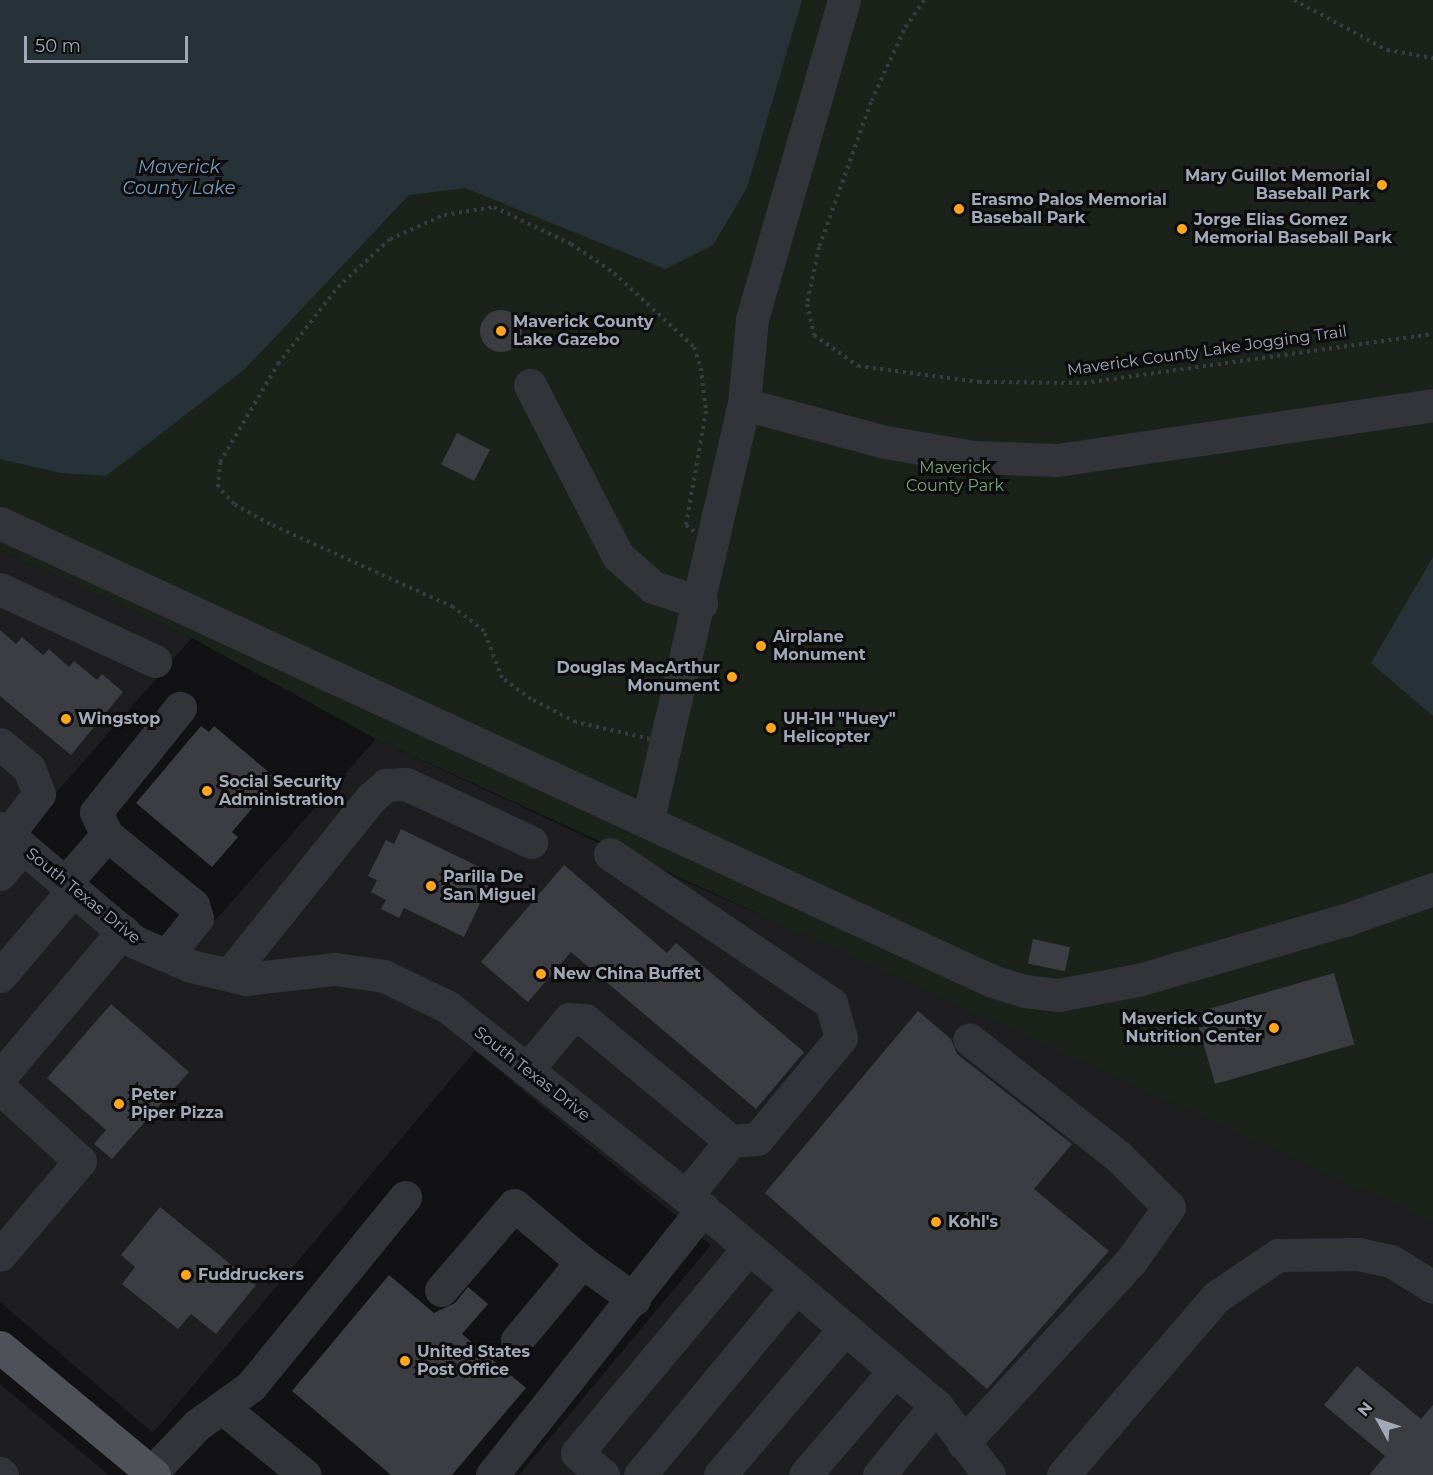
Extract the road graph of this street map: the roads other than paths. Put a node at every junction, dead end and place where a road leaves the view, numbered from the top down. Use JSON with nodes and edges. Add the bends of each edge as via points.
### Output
{"nodes":[{"id":1,"x":844,"y":0,"type":"edge"},
{"id":2,"x":530,"y":385,"type":"dead end"},
{"id":3,"x":744,"y":404,"type":"junction"},
{"id":4,"x":1433,"y":405,"type":"edge"},
{"id":5,"x":0,"y":523,"type":"edge"},
{"id":6,"x":0,"y":589,"type":"edge"},
{"id":7,"x":701,"y":603,"type":"junction"},
{"id":8,"x":155,"y":661,"type":"dead end"},
{"id":9,"x":180,"y":708,"type":"dead end"},
{"id":10,"x":0,"y":744,"type":"edge"},
{"id":11,"x":648,"y":819,"type":"junction"},
{"id":12,"x":106,"y":835,"type":"junction"},
{"id":13,"x":10,"y":836,"type":"edge"},
{"id":14,"x":531,"y":842,"type":"dead end"},
{"id":15,"x":610,"y":854,"type":"dead end"},
{"id":16,"x":0,"y":874,"type":"edge"},
{"id":17,"x":69,"y":887,"type":"junction"},
{"id":18,"x":1433,"y":889,"type":"edge"},
{"id":19,"x":123,"y":931,"type":"junction"},
{"id":20,"x":167,"y":955,"type":"junction"},
{"id":21,"x":230,"y":975,"type":"junction"},
{"id":22,"x":0,"y":976,"type":"edge"},
{"id":23,"x":969,"y":1039,"type":"dead end"},
{"id":24,"x":527,"y":1070,"type":"junction"},
{"id":25,"x":0,"y":1077,"type":"edge"},
{"id":26,"x":0,"y":1088,"type":"edge"},
{"id":27,"x":731,"y":1141,"type":"junction"},
{"id":28,"x":405,"y":1197,"type":"dead end"},
{"id":29,"x":694,"y":1202,"type":"junction"},
{"id":30,"x":749,"y":1247,"type":"junction"},
{"id":31,"x":0,"y":1255,"type":"edge"},
{"id":32,"x":582,"y":1262,"type":"junction"},
{"id":33,"x":796,"y":1287,"type":"junction"},
{"id":34,"x":1433,"y":1287,"type":"edge"},
{"id":35,"x":441,"y":1290,"type":"dead end"},
{"id":36,"x":634,"y":1299,"type":"junction"},
{"id":37,"x":845,"y":1328,"type":"junction"},
{"id":38,"x":517,"y":1340,"type":"dead end"},
{"id":39,"x":0,"y":1347,"type":"edge"},
{"id":40,"x":895,"y":1370,"type":"junction"},
{"id":41,"x":936,"y":1405,"type":"junction"},
{"id":42,"x":224,"y":1409,"type":"junction"},
{"id":43,"x":971,"y":1463,"type":"edge"},
{"id":44,"x":152,"y":1474,"type":"edge"},
{"id":45,"x":305,"y":1475,"type":"edge"},
{"id":46,"x":492,"y":1475,"type":"edge"},
{"id":47,"x":603,"y":1475,"type":"edge"},
{"id":48,"x":640,"y":1475,"type":"edge"},
{"id":49,"x":720,"y":1475,"type":"edge"},
{"id":50,"x":805,"y":1475,"type":"edge"},
{"id":51,"x":879,"y":1475,"type":"edge"},
{"id":52,"x":1063,"y":1475,"type":"edge"}],
"edges":[{"from":1,"to":3,"type":"street","via":[[752,319]]},
{"from":2,"to":7,"type":"street","via":[[618,556],[654,587]]},
{"from":3,"to":4,"type":"street","via":[[885,442],[974,457],[1057,460]]},
{"from":3,"to":7,"type":"street"},
{"from":5,"to":11,"type":"street"},
{"from":6,"to":8,"type":"street"},
{"from":7,"to":11,"type":"street"},
{"from":9,"to":12,"type":"street","via":[[96,812]]},
{"from":10,"to":13,"type":"street","via":[[29,768],[39,794]]},
{"from":11,"to":18,"type":"street","via":[[992,981],[1059,995],[1138,980],[1345,920]]},
{"from":12,"to":17,"type":"street"},
{"from":12,"to":20,"type":"street","via":[[193,905],[197,918]]},
{"from":13,"to":16,"type":"street"},
{"from":13,"to":17,"type":"street","name":"South Texas Drive"},
{"from":14,"to":21,"type":"street","via":[[406,784],[386,785],[371,798]]},
{"from":15,"to":27,"type":"street","via":[[831,1003],[840,1038],[757,1139]]},
{"from":17,"to":19,"type":"street","name":"South Texas Drive"},
{"from":17,"to":22,"type":"street"},
{"from":19,"to":20,"type":"street","name":"South Texas Drive"},
{"from":19,"to":25,"type":"street"},
{"from":20,"to":21,"type":"street","name":"South Texas Drive"},
{"from":21,"to":24,"type":"street","name":"South Texas Drive","via":[[246,979],[335,969],[384,976],[448,1008]]},
{"from":23,"to":43,"type":"street","via":[[1118,1156],[1169,1207]]},
{"from":24,"to":27,"type":"street","via":[[569,1019],[585,1020]]},
{"from":24,"to":29,"type":"street","name":"South Texas Drive"},
{"from":26,"to":31,"type":"street","via":[[80,1161]]},
{"from":27,"to":29,"type":"street"},
{"from":28,"to":42,"type":"street","via":[[251,1386]]},
{"from":29,"to":30,"type":"street","name":"South Texas Drive"},
{"from":29,"to":36,"type":"street"},
{"from":30,"to":33,"type":"street","name":"South Texas Drive"},
{"from":30,"to":47,"type":"street","via":[[577,1453]]},
{"from":32,"to":35,"type":"street","via":[[514,1205]]},
{"from":32,"to":36,"type":"street"},
{"from":32,"to":38,"type":"street"},
{"from":33,"to":37,"type":"street","name":"South Texas Drive"},
{"from":33,"to":48,"type":"street"},
{"from":34,"to":52,"type":"street","via":[[1380,1258],[1336,1250],[1278,1254],[1216,1297]]},
{"from":36,"to":46,"type":"street"},
{"from":37,"to":40,"type":"street","name":"South Texas Drive"},
{"from":37,"to":49,"type":"street"},
{"from":39,"to":44,"type":"main road"},
{"from":40,"to":41,"type":"street","name":"South Texas Drive"},
{"from":40,"to":50,"type":"street"},
{"from":41,"to":43,"type":"street","name":"South Texas Drive"},
{"from":41,"to":51,"type":"street"},
{"from":42,"to":44,"type":"street","via":[[197,1425]]},
{"from":42,"to":45,"type":"street"}]}
